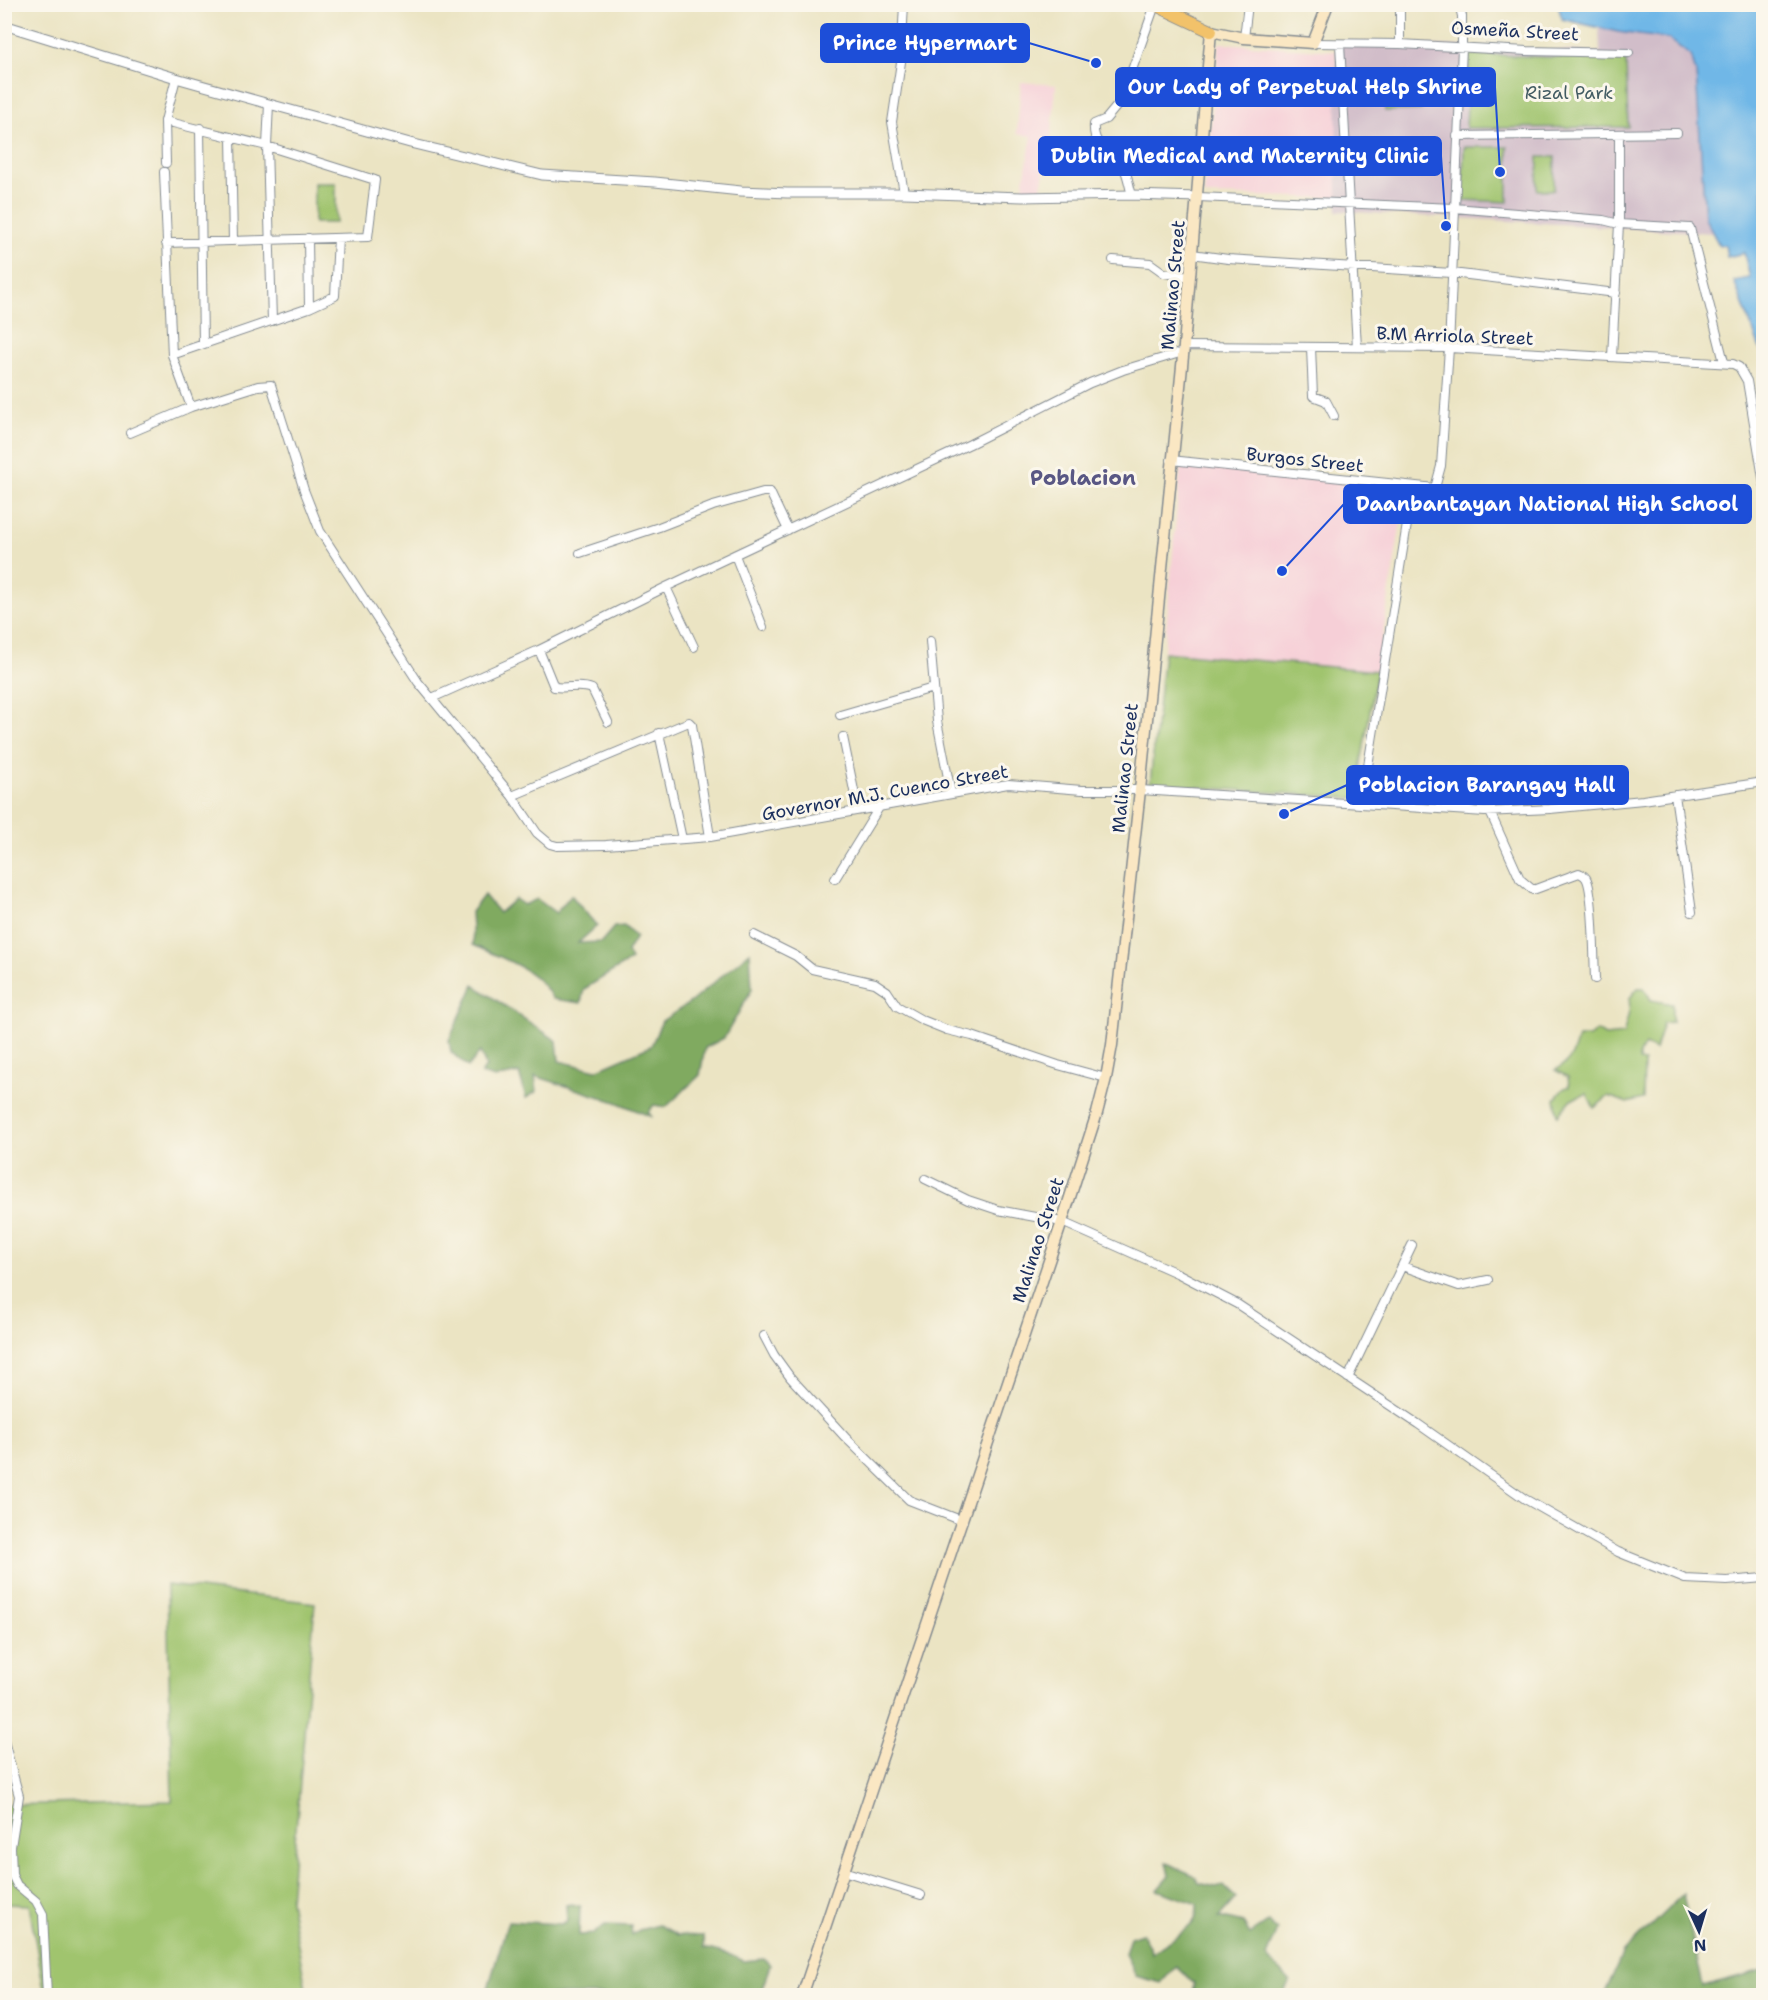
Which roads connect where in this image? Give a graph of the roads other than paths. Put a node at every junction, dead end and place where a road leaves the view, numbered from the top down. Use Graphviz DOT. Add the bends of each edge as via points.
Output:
graph roads {
  1 [pos="904,4"];
  2 [pos="1248,4"];
  3 [pos="1328,4"];
  4 [pos="1460,4"];
  5 [pos="1154,5"];
  6 [pos="1400,9"];
  7 [pos="4,25"];
  8 [pos="1211,31"];
  9 [pos="1244,38"];
  10 [pos="1313,44"];
  11 [pos="1340,44"];
  12 [pos="1400,44"];
  13 [pos="1462,47"];
  14 [pos="1629,53"];
  15 [pos="176,78"];
  16 [pos="269,104"];
  17 [pos="165,121"];
  18 [pos="200,128"];
  19 [pos="1677,133"];
  20 [pos="1619,135"];
  21 [pos="1457,136"];
  22 [pos="231,137"];
  23 [pos="267,146"];
  24 [pos="166,163"];
  25 [pos="164,172"];
  26 [pos="904,193"];
  27 [pos="1132,195"];
  28 [pos="1198,196"];
  29 [pos="1348,204"];
  30 [pos="1454,208"];
  31 [pos="1619,224"];
  32 [pos="308,238"];
  33 [pos="338,238"];
  34 [pos="270,239"];
  35 [pos="234,241"];
  36 [pos="166,243"];
  37 [pos="200,243"];
  38 [pos="1192,254"];
  39 [pos="1113,260"];
  40 [pos="1351,266"];
  41 [pos="1452,273"];
  42 [pos="1189,276"];
  43 [pos="1616,293"];
  44 [pos="309,308"];
  45 [pos="272,321"];
  46 [pos="203,344"];
  47 [pos="1311,347"];
  48 [pos="1357,347"];
  49 [pos="1449,348"];
  50 [pos="1184,349"];
  51 [pos="172,355"];
  52 [pos="1612,357"];
  53 [pos="1724,362"];
  54 [pos="191,407"];
  55 [pos="1334,416"];
  56 [pos="130,433"];
  57 [pos="1171,460"];
  58 [pos="1764,484"];
  59 [pos="1413,487"];
  60 [pos="788,530"];
  61 [pos="580,553"];
  62 [pos="735,555"];
  63 [pos="666,587"];
  64 [pos="763,627"];
  65 [pos="930,641"];
  66 [pos="694,647"];
  67 [pos="539,650"];
  68 [pos="933,688"];
  69 [pos="432,699"];
  70 [pos="840,715"];
  71 [pos="608,722"];
  72 [pos="659,733"];
  73 [pos="843,737"];
  74 [pos="1764,782"];
  75 [pos="1140,790"];
  76 [pos="951,794"];
  77 [pos="1675,795"];
  78 [pos="512,796"];
  79 [pos="1362,803"];
  80 [pos="880,806"];
  81 [pos="858,810"];
  82 [pos="1490,812"];
  83 [pos="710,837"];
  84 [pos="682,839"];
  85 [pos="836,879"];
  86 [pos="1692,912"];
  87 [pos="754,935"];
  88 [pos="1596,979"];
  89 [pos="1106,1078"];
  90 [pos="925,1179"];
  91 [pos="1062,1222"];
  92 [pos="1412,1245"];
  93 [pos="1402,1266"];
  94 [pos="1488,1280"];
  95 [pos="764,1336"];
  96 [pos="1348,1378"];
  97 [pos="963,1521"];
  98 [pos="1764,1578"];
  99 [pos="4,1740"];
  100 [pos="843,1870"];
  101 [pos="921,1895"];
  102 [pos="47,1995"];
  103 [pos="802,1995"];
  1 -- 26 [label="street" via="892,122"];
  2 -- 9 [label="street"];
  3 -- 10 [label="main road"];
  4 -- 13 [label="street"];
  5 -- 8 [label="main road, Osmeña Street"];
  5 -- 27 [label="street" via="1121,101 1106,119 1094,124 1093,132 1098,144 1122,163"];
  6 -- 12 [label="street"];
  7 -- 15 [label="street"];
  8 -- 9 [label="main road, Osmeña Street"];
  8 -- 28 [label="main road, Malinao Street"];
  9 -- 10 [label="main road, Osmeña Street"];
  10 -- 11 [label="street, Osmeña Street"];
  11 -- 12 [label="street, Osmeña Street"];
  11 -- 29 [label="street"];
  12 -- 13 [label="street, Osmeña Street"];
  13 -- 14 [label="street, Osmeña Street"];
  13 -- 21 [label="street"];
  15 -- 16 [label="street"];
  15 -- 17 [label="street"];
  16 -- 23 [label="street"];
  16 -- 26 [label="street" via="548,176 741,191"];
  17 -- 18 [label="street"];
  17 -- 24 [label="street"];
  18 -- 22 [label="street"];
  18 -- 37 [label="street"];
  19 -- 20 [label="street"];
  20 -- 21 [label="street"];
  20 -- 31 [label="street"];
  21 -- 30 [label="street"];
  22 -- 23 [label="street"];
  22 -- 35 [label="street"];
  23 -- 33 [label="street" via="375,180 368,237"];
  23 -- 34 [label="street"];
  25 -- 36 [label="street"];
  26 -- 27 [label="street"];
  27 -- 28 [label="street"];
  28 -- 29 [label="street"];
  28 -- 38 [label="main road, Malinao Street"];
  29 -- 30 [label="street"];
  29 -- 40 [label="street"];
  30 -- 31 [label="street"];
  30 -- 41 [label="street"];
  31 -- 43 [label="street"];
  31 -- 53 [label="street" via="1690,228"];
  32 -- 33 [label="street"];
  32 -- 34 [label="street"];
  32 -- 44 [label="street"];
  33 -- 44 [label="street" via="335,296"];
  34 -- 35 [label="street"];
  34 -- 45 [label="street"];
  35 -- 37 [label="street"];
  36 -- 37 [label="street"];
  36 -- 51 [label="street"];
  37 -- 46 [label="street"];
  38 -- 40 [label="street"];
  38 -- 42 [label="main road, Malinao Street"];
  39 -- 42 [label="street" via="1150,263 1164,273"];
  40 -- 41 [label="street"];
  40 -- 48 [label="street"];
  41 -- 43 [label="street"];
  41 -- 49 [label="street"];
  42 -- 50 [label="main road, Malinao Street"];
  43 -- 52 [label="street"];
  44 -- 45 [label="street"];
  45 -- 46 [label="street"];
  46 -- 51 [label="street"];
  47 -- 48 [label="street, B.M Arriola Street"];
  47 -- 50 [label="street, B.M Arriola Street"];
  47 -- 55 [label="street" via="1313,396 1326,401"];
  48 -- 49 [label="street, B.M Arriola Street"];
  49 -- 52 [label="street, B.M Arriola Street"];
  49 -- 59 [label="street, Burgos Street" via="1441,466 1435,488"];
  50 -- 57 [label="main road, Malinao Street"];
  50 -- 60 [label="street, B.M Arriola Street" via="1090,383"];
  51 -- 54 [label="street"];
  52 -- 53 [label="street, B.M Arriola Street"];
  53 -- 58 [label="street" via="1739,367 1747,381"];
  54 -- 56 [label="street"];
  54 -- 69 [label="street" via="271,385 320,531"];
  57 -- 59 [label="street, Burgos Street"];
  57 -- 75 [label="main road, Malinao Street"];
  59 -- 79 [label="street"];
  60 -- 61 [label="street" via="770,492 763,492"];
  60 -- 62 [label="street, B.M Arriola Street"];
  62 -- 63 [label="street, B.M Arriola Street"];
  62 -- 64 [label="street"];
  63 -- 66 [label="street"];
  63 -- 67 [label="street, B.M Arriola Street"];
  65 -- 68 [label="street"];
  67 -- 69 [label="street, B.M Arriola Street"];
  67 -- 71 [label="street" via="554,687 583,685 592,689"];
  68 -- 70 [label="street"];
  68 -- 76 [label="street"];
  69 -- 78 [label="street"];
  72 -- 78 [label="street"];
  72 -- 83 [label="street" via="689,722 692,725"];
  72 -- 84 [label="street"];
  73 -- 81 [label="street"];
  74 -- 77 [label="street, Governor M.J. Cuenco Street"];
  75 -- 76 [label="street, Governor M.J. Cuenco Street" via="1008,784"];
  75 -- 79 [label="street, Governor M.J. Cuenco Street"];
  75 -- 89 [label="main road, Malinao Street"];
  76 -- 80 [label="street, Governor M.J. Cuenco Street"];
  77 -- 82 [label="street, Governor M.J. Cuenco Street"];
  77 -- 86 [label="street"];
  78 -- 84 [label="street, Governor M.J. Cuenco Street" via="537,833 550,844 567,847"];
  79 -- 82 [label="street, Governor M.J. Cuenco Street"];
  80 -- 81 [label="street, Governor M.J. Cuenco Street"];
  80 -- 85 [label="street"];
  81 -- 83 [label="street, Governor M.J. Cuenco Street"];
  82 -- 88 [label="street" via="1520,879 1527,886 1533,890 1579,873 1585,876"];
  83 -- 84 [label="street, Governor M.J. Cuenco Street"];
  87 -- 89 [label="street" via="796,956 812,969 875,983 887,991 897,1006 922,1020"];
  89 -- 91 [label="main road, Malinao Street"];
  90 -- 91 [label="street" via="998,1210"];
  91 -- 96 [label="street" via="1237,1304"];
  91 -- 97 [label="main road, Malinao Street"];
  92 -- 93 [label="street"];
  93 -- 94 [label="street" via="1459,1286"];
  93 -- 96 [label="street"];
  95 -- 97 [label="street" via="790,1377 909,1500"];
  96 -- 98 [label="street" via="1525,1499 1618,1552 1685,1579"];
  97 -- 100 [label="main road, Malinao Street"];
  99 -- 102 [label="street" via="20,1796 11,1847 12,1875 16,1886 36,1900 44,1914"];
  100 -- 101 [label="street"];
  100 -- 103 [label="main road, Malinao Street"];
}
